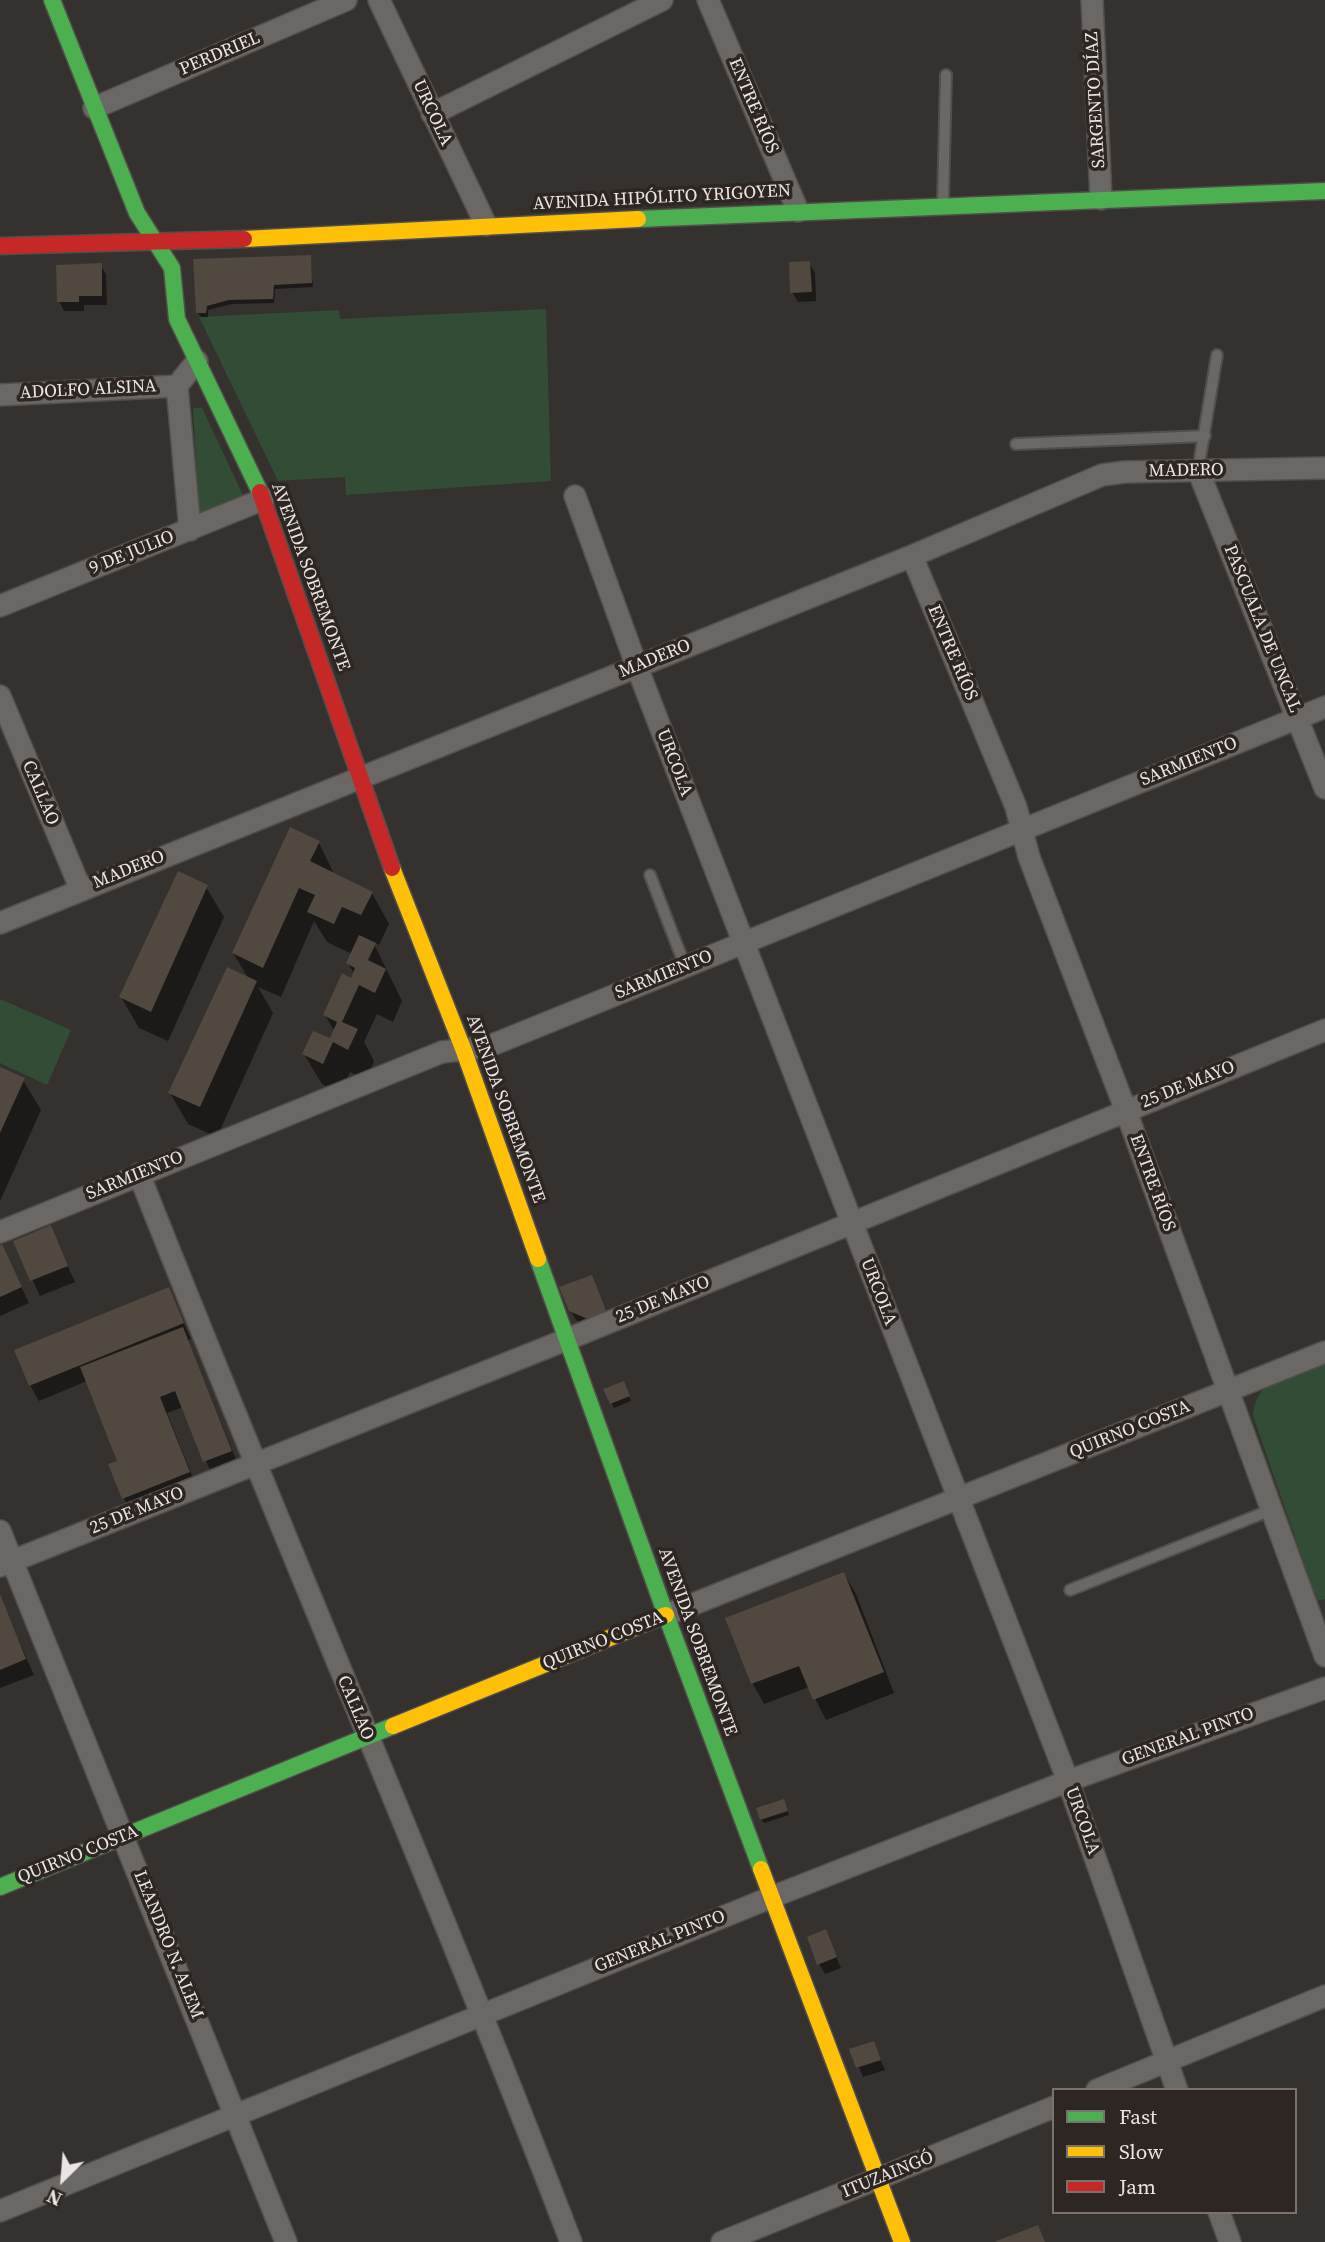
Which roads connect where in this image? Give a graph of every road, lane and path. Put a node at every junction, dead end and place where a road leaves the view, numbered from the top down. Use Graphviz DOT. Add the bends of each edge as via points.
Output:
graph roads {
  1 [pos="51,0"];
  2 [pos="346,0"];
  3 [pos="379,0"];
  4 [pos="662,0"];
  5 [pos="708,0"];
  6 [pos="1091,0"];
  7 [pos="946,75"];
  8 [pos="94,108"];
  9 [pos="432,114"];
  10 [pos="1325,191"];
  11 [pos="1101,199"];
  12 [pos="943,205"];
  13 [pos="798,211"];
  14 [pos="486,225"];
  15 [pos="152,240"];
  16 [pos="0,246"];
  17 [pos="1217,355"];
  18 [pos="197,361"];
  19 [pos="177,386"];
  20 [pos="0,395"];
  21 [pos="1205,436"];
  22 [pos="1016,444"];
  23 [pos="1325,468"];
  24 [pos="1198,470"];
  25 [pos="575,496"];
  26 [pos="264,499"];
  27 [pos="190,530"];
  28 [pos="912,556"];
  29 [pos="0,606"];
  30 [pos="637,667"];
  31 [pos="0,696"];
  32 [pos="1325,707"];
  33 [pos="1297,718"];
  34 [pos="360,777"];
  35 [pos="1325,788"];
  36 [pos="1022,829"];
  37 [pos="650,875"];
  38 [pos="81,890"];
  39 [pos="0,923"];
  40 [pos="743,943"];
  41 [pos="685,966"];
  42 [pos="1325,1030"];
  43 [pos="464,1051"];
  44 [pos="1126,1111"];
  45 [pos="139,1174"];
  46 [pos="851,1223"];
  47 [pos="0,1232"];
  48 [pos="568,1339"];
  49 [pos="1325,1352"];
  50 [pos="1227,1392"];
  51 [pos="253,1465"];
  52 [pos="958,1499"];
  53 [pos="1270,1510"];
  54 [pos="0,1531"];
  55 [pos="6,1563"];
  56 [pos="1070,1590"];
  57 [pos="666,1615"];
  58 [pos="1325,1656"];
  59 [pos="1325,1688"];
  60 [pos="367,1737"];
  61 [pos="1068,1781"];
  62 [pos="124,1836"];
  63 [pos="0,1887"];
  64 [pos="772,1897"];
  65 [pos="1325,1996"];
  66 [pos="484,2014"];
  67 [pos="1167,2062"];
  68 [pos="1102,2088"];
  69 [pos="1176,2088"];
  70 [pos="1052,2108"];
  71 [pos="237,2115"];
  72 [pos="878,2179"];
  73 [pos="0,2211"];
  74 [pos="1220,2214"];
  75 [pos="286,2242"];
  76 [pos="571,2242"];
  77 [pos="722,2242"];
  78 [pos="902,2242"];
  79 [pos="1230,2242"];
  1 -- 8 [label="main road, AVENIDA SOBREMONTE"];
  2 -- 8 [label="street, PERDRIEL"];
  3 -- 9 [label="street, URCOLA"];
  4 -- 9 [label="street"];
  5 -- 13 [label="street, ENTRE RÍOS"];
  6 -- 11 [label="street, SARGENTO DÍAZ"];
  7 -- 12 [label="lane"];
  8 -- 15 [label="main road, AVENIDA SOBREMONTE"];
  9 -- 14 [label="street, URCOLA"];
  10 -- 11 [label="main road, AVENIDA HIPÓLITO YRIGOYEN"];
  11 -- 12 [label="main road, AVENIDA HIPÓLITO YRIGOYEN"];
  12 -- 13 [label="main road, AVENIDA HIPÓLITO YRIGOYEN"];
  13 -- 14 [label="main road, AVENIDA HIPÓLITO YRIGOYEN"];
  14 -- 15 [label="main road, AVENIDA HIPÓLITO YRIGOYEN"];
  15 -- 16 [label="main road, AVENIDA HIPÓLITO YRIGOYEN"];
  15 -- 18 [label="main road, AVENIDA SOBREMONTE" via="172,268 177,319"];
  17 -- 21 [label="lane"];
  18 -- 19 [label="street"];
  18 -- 26 [label="main road, AVENIDA SOBREMONTE"];
  19 -- 20 [label="street, ADOLFO ALSINA"];
  19 -- 27 [label="street"];
  21 -- 22 [label="lane"];
  21 -- 24 [label="lane"];
  23 -- 24 [label="street, MADERO"];
  24 -- 28 [label="street, MADERO" via="1102,475"];
  24 -- 33 [label="street, PASCUALA DE UNCAL"];
  25 -- 30 [label="street, URCOLA"];
  26 -- 27 [label="street, 9 DE JULIO"];
  26 -- 34 [label="main road, AVENIDA SOBREMONTE"];
  27 -- 29 [label="street, 9 DE JULIO"];
  28 -- 30 [label="street, MADERO"];
  28 -- 36 [label="street, ENTRE RÍOS"];
  30 -- 34 [label="street, MADERO"];
  30 -- 40 [label="street, URCOLA"];
  31 -- 38 [label="street, CALLAO"];
  32 -- 33 [label="street, SARMIENTO"];
  33 -- 35 [label="street, PASCUALA DE UNCAL"];
  33 -- 36 [label="street, SARMIENTO"];
  34 -- 38 [label="street, MADERO"];
  34 -- 43 [label="main road, AVENIDA SOBREMONTE"];
  36 -- 40 [label="street, SARMIENTO"];
  36 -- 44 [label="street, ENTRE RÍOS"];
  37 -- 41 [label="lane"];
  38 -- 39 [label="street, MADERO"];
  40 -- 41 [label="street, SARMIENTO"];
  40 -- 46 [label="street, URCOLA"];
  41 -- 43 [label="street, SARMIENTO" via="487,1047"];
  42 -- 44 [label="street, 25 DE MAYO"];
  43 -- 45 [label="street, SARMIENTO" via="442,1052"];
  43 -- 48 [label="main road, AVENIDA SOBREMONTE"];
  44 -- 46 [label="street, 25 DE MAYO"];
  44 -- 50 [label="street, ENTRE RÍOS"];
  45 -- 47 [label="street, SARMIENTO"];
  45 -- 51 [label="street, CALLAO"];
  46 -- 48 [label="street, 25 DE MAYO"];
  46 -- 52 [label="street, URCOLA"];
  48 -- 51 [label="street, 25 DE MAYO"];
  48 -- 57 [label="main road, AVENIDA SOBREMONTE"];
  49 -- 50 [label="street, QUIRNO COSTA"];
  50 -- 52 [label="street, QUIRNO COSTA"];
  50 -- 53 [label="street, ENTRE RÍOS"];
  51 -- 55 [label="street, 25 DE MAYO"];
  51 -- 60 [label="street, CALLAO"];
  52 -- 57 [label="street, QUIRNO COSTA"];
  52 -- 61 [label="street, URCOLA"];
  53 -- 56 [label="lane"];
  53 -- 58 [label="street, ENTRE RÍOS"];
  54 -- 55 [label="street, LEANDRO N. ALEM"];
  55 -- 62 [label="street, LEANDRO N. ALEM"];
  57 -- 60 [label="main road, QUIRNO COSTA"];
  57 -- 64 [label="main road, AVENIDA SOBREMONTE"];
  59 -- 61 [label="street, GENERAL PINTO"];
  60 -- 62 [label="main road, QUIRNO COSTA"];
  60 -- 66 [label="street, CALLAO"];
  61 -- 64 [label="street, GENERAL PINTO"];
  61 -- 67 [label="street, URCOLA"];
  62 -- 63 [label="main road, QUIRNO COSTA"];
  62 -- 71 [label="street, LEANDRO N. ALEM"];
  64 -- 66 [label="street, GENERAL PINTO"];
  64 -- 72 [label="main road, AVENIDA SOBREMONTE"];
  65 -- 67 [label="street"];
  66 -- 71 [label="street, GENERAL PINTO"];
  66 -- 76 [label="street, CALLAO"];
  67 -- 68 [label="street"];
  67 -- 69 [label="street, URCOLA"];
  70 -- 72 [label="street, ITUZAINGÓ"];
  71 -- 73 [label="street, GENERAL PINTO"];
  71 -- 75 [label="street, LEANDRO N. ALEM"];
  72 -- 77 [label="street, ITUZAINGÓ"];
  72 -- 78 [label="main road, AVENIDA SOBREMONTE"];
  74 -- 79 [label="street"];
}
